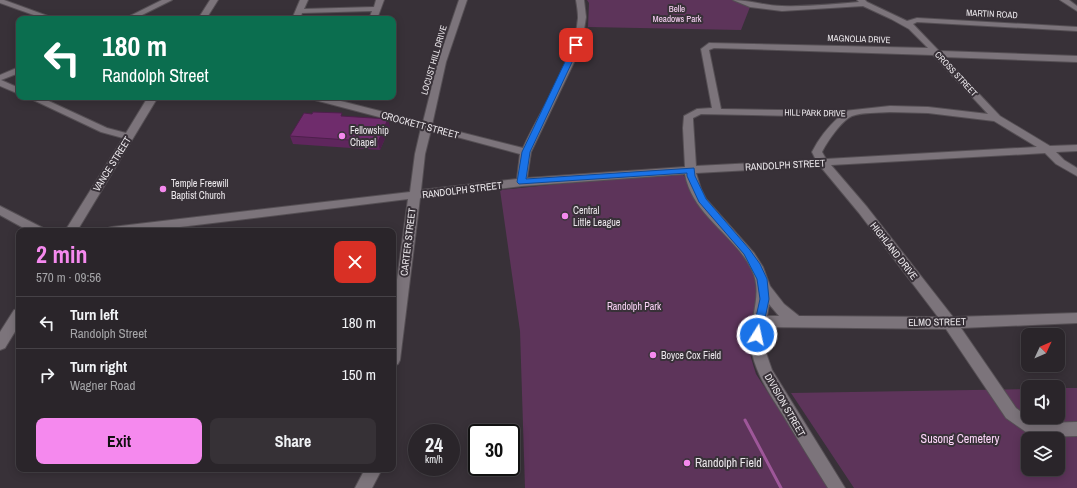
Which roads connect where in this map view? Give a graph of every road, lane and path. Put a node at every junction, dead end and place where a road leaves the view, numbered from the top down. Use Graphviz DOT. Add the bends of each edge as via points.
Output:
graph roads {
  1 [pos="168,0"];
  2 [pos="214,0"];
  3 [pos="304,0"];
  4 [pos="380,0"];
  5 [pos="463,0"];
  6 [pos="580,0"];
  7 [pos="737,0"];
  8 [pos="1064,0"];
  9 [pos="0,1"];
  10 [pos="862,2"];
  11 [pos="377,9"];
  12 [pos="1077,10"];
  13 [pos="300,11"];
  14 [pos="43,16"];
  15 [pos="134,16"];
  16 [pos="204,16"];
  17 [pos="298,16"];
  18 [pos="374,16"];
  19 [pos="908,25"];
  20 [pos="1077,29"];
  21 [pos="936,53"];
  22 [pos="1077,60"];
  23 [pos="16,71"];
  24 [pos="0,78"];
  25 [pos="0,83"];
  26 [pos="16,90"];
  27 [pos="39,100"];
  28 [pos="151,100"];
  29 [pos="344,101"];
  30 [pos="717,111"];
  31 [pos="849,114"];
  32 [pos="997,118"];
  33 [pos="426,127"];
  34 [pos="129,137"];
  35 [pos="1077,148"];
  36 [pos="1047,149"];
  37 [pos="526,152"];
  38 [pos="823,163"];
  39 [pos="691,170"];
  40 [pos="1077,173"];
  41 [pos="522,182"];
  42 [pos="414,196"];
  43 [pos="0,210"];
  44 [pos="33,228"];
  45 [pos="73,228"];
  46 [pos="136,228"];
  47 [pos="764,289"];
  48 [pos="1077,318"];
  49 [pos="16,319"];
  50 [pos="759,321"];
  51 [pos="797,322"];
  52 [pos="950,323"];
  53 [pos="396,337"];
  54 [pos="0,344"];
  55 [pos="1077,429"];
  56 [pos="372,472"];
  57 [pos="363,488"];
  58 [pos="837,488"];
  1 -- 15 [label="street"];
  2 -- 16 [label="street"];
  3 -- 13 [label="street"];
  4 -- 11 [label="street"];
  5 -- 33 [label="street, LOCUST HILL DRIVE" via="442,62"];
  6 -- 37 [label="street" via="582,24 576,45"];
  7 -- 10 [label="street" via="773,8"];
  8 -- 12 [label="street"];
  9 -- 14 [label="street"];
  10 -- 19 [label="street, CROSS STREET"];
  11 -- 13 [label="street"];
  11 -- 18 [label="street"];
  13 -- 17 [label="street"];
  19 -- 20 [label="street, MARTIN ROAD" via="913,21 923,20"];
  19 -- 21 [label="street, CROSS STREET"];
  21 -- 22 [label="street, MAGNOLIA DRIVE"];
  21 -- 30 [label="street, MAGNOLIA DRIVE" via="712,45 705,49"];
  21 -- 32 [label="street, CROSS STREET"];
  23 -- 24 [label="street"];
  25 -- 26 [label="street"];
  27 -- 34 [label="street" via="104,130"];
  28 -- 34 [label="street, VANCE STREET"];
  29 -- 33 [label="street, CROCKETT STREET"];
  30 -- 31 [label="street, HILL PARK DRIVE"];
  30 -- 39 [label="street, HILL PARK DRIVE" via="695,112 689,116"];
  31 -- 32 [label="street, HILL PARK DRIVE" via="890,109 928,110"];
  31 -- 38 [label="street" via="822,142 817,152"];
  32 -- 36 [label="street, CROSS STREET"];
  33 -- 37 [label="street, CROCKETT STREET"];
  33 -- 42 [label="street, LOCUST HILL DRIVE"];
  34 -- 45 [label="street, VANCE STREET"];
  35 -- 36 [label="street, RANDOLPH STREET"];
  36 -- 38 [label="street, RANDOLPH STREET"];
  36 -- 40 [label="street, CROSS STREET" via="1060,162"];
  37 -- 41 [label="street"];
  38 -- 39 [label="street, RANDOLPH STREET"];
  38 -- 52 [label="street, HIGHLAND DRIVE" via="863,210"];
  39 -- 41 [label="street, RANDOLPH STREET"];
  39 -- 47 [label="street, DIVISION STREET" via="702,200 747,252 757,267"];
  41 -- 42 [label="street, RANDOLPH STREET"];
  42 -- 46 [label="street, RANDOLPH STREET"];
  42 -- 53 [label="street, CARTER STREET"];
  43 -- 44 [label="street"];
  47 -- 50 [label="street, DIVISION STREET"];
  47 -- 51 [label="street" via="779,308"];
  48 -- 52 [label="street, ELMO STREET"];
  49 -- 54 [label="street"];
  50 -- 51 [label="street, ELMO STREET"];
  50 -- 58 [label="street, DIVISION STREET" via="758,348 768,379"];
  51 -- 52 [label="street, ELMO STREET"];
  52 -- 55 [label="street, HIGHLAND DRIVE" via="1011,413 1031,427 1046,430"];
  56 -- 57 [label="street"];
}
